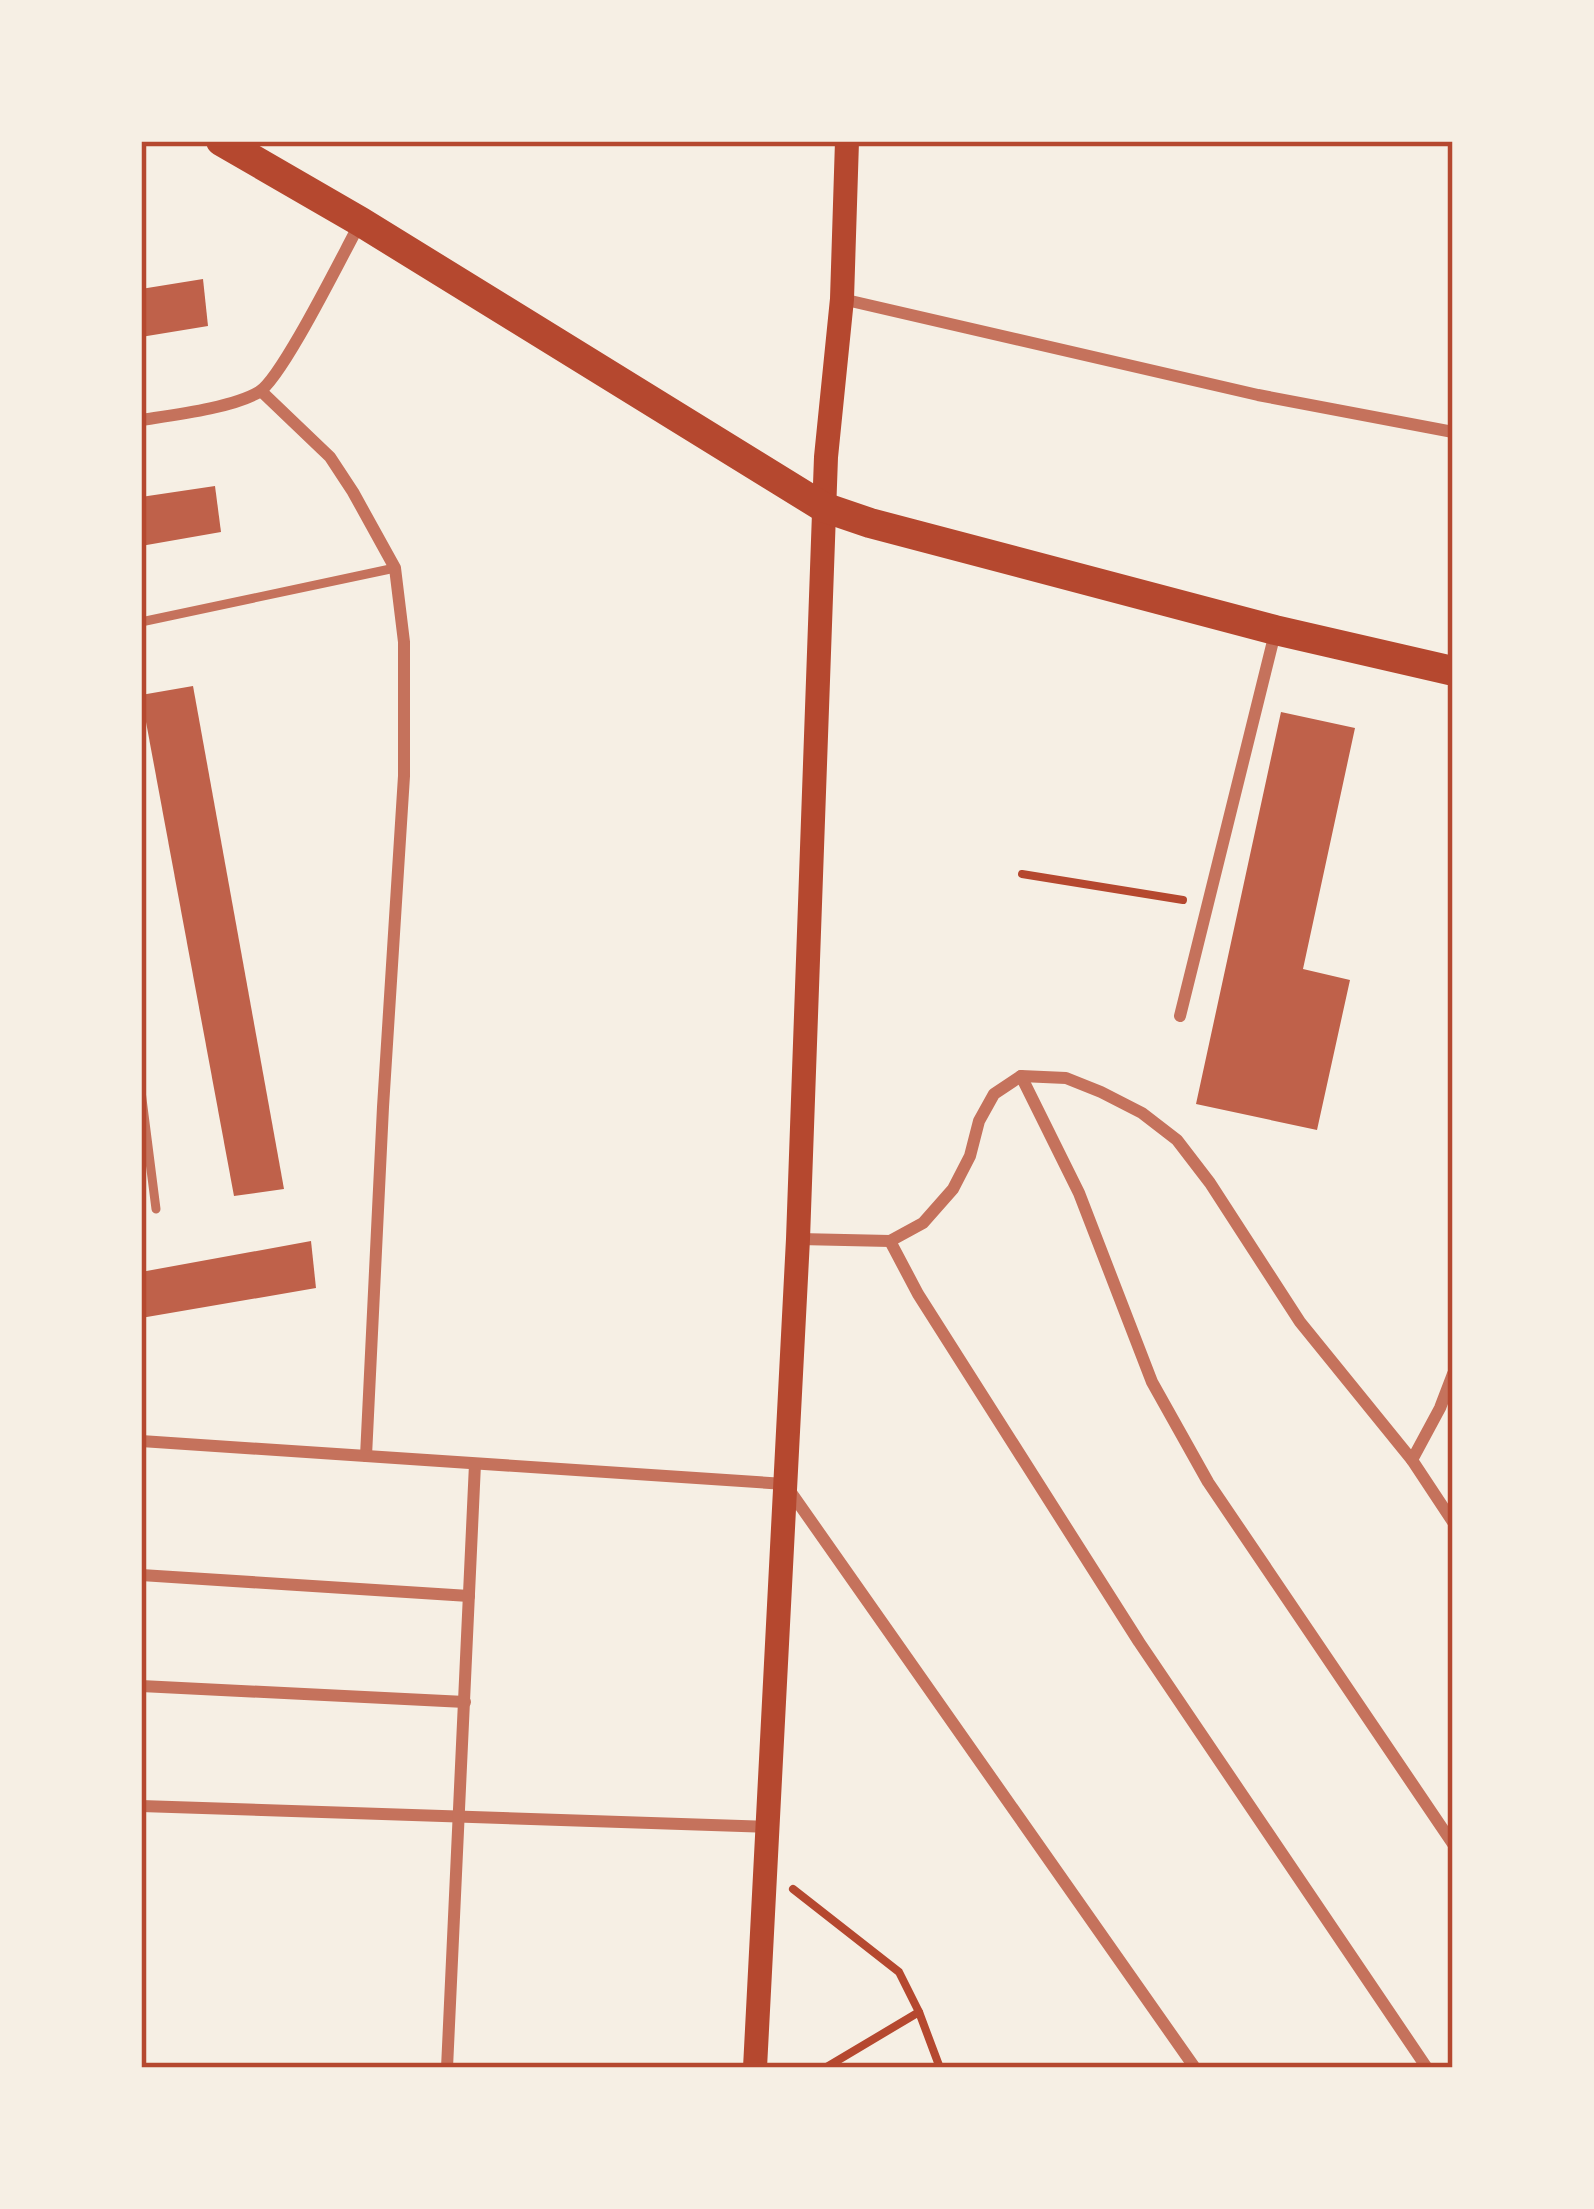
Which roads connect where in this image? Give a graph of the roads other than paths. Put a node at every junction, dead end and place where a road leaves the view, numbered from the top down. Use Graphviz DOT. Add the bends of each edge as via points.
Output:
graph roads {
  1 [pos="220,141"];
  2 [pos="847,141"];
  3 [pos="361,222"];
  4 [pos="842,299"];
  5 [pos="261,391"];
  6 [pos="141,420"];
  7 [pos="1453,432"];
  8 [pos="824,507"];
  9 [pos="395,568"];
  10 [pos="141,622"];
  11 [pos="1276,630"];
  12 [pos="1453,671"];
  13 [pos="1180,1016"];
  14 [pos="1021,1076"];
  15 [pos="141,1091"];
  16 [pos="156,1209"];
  17 [pos="798,1238"];
  18 [pos="890,1241"];
  19 [pos="1453,1373"];
  20 [pos="141,1441"];
  21 [pos="366,1456"];
  22 [pos="1412,1460"];
  23 [pos="475,1464"];
  24 [pos="785,1484"];
  25 [pos="1453,1522"];
  26 [pos="141,1576"];
  27 [pos="469,1596"];
  28 [pos="141,1686"];
  29 [pos="464,1702"];
  30 [pos="141,1806"];
  31 [pos="461,1816"];
  32 [pos="768,1827"];
  33 [pos="1453,1844"];
  34 [pos="447,2068"];
  35 [pos="755,2068"];
  36 [pos="1195,2068"];
  37 [pos="1426,2068"];
  1 -- 3 [label="main road"];
  2 -- 4 [label="main road"];
  3 -- 5 [label="street"];
  3 -- 8 [label="main road"];
  4 -- 7 [label="street"];
  4 -- 8 [label="main road"];
  5 -- 6 [label="street"];
  5 -- 9 [label="street" via="330,457"];
  8 -- 11 [label="main road"];
  8 -- 17 [label="main road"];
  9 -- 10 [label="lane"];
  9 -- 21 [label="street" via="404,776"];
  11 -- 12 [label="main road"];
  11 -- 13 [label="street"];
  14 -- 18 [label="street" via="994,1094 953,1189 923,1223"];
  14 -- 22 [label="street" via="1066,1078 1101,1092 1178,1140 1300,1322"];
  14 -- 33 [label="street" via="1079,1193 1152,1382 1208,1482"];
  15 -- 16 [label="lane"];
  17 -- 18 [label="street"];
  17 -- 24 [label="main road"];
  18 -- 37 [label="street" via="1139,1642"];
  19 -- 22 [label="street"];
  20 -- 21 [label="street"];
  21 -- 23 [label="street"];
  22 -- 25 [label="street"];
  23 -- 24 [label="street"];
  23 -- 27 [label="street"];
  24 -- 32 [label="main road"];
  24 -- 36 [label="street"];
  26 -- 27 [label="street"];
  27 -- 29 [label="street"];
  28 -- 29 [label="street"];
  29 -- 31 [label="street"];
  30 -- 31 [label="street"];
  31 -- 32 [label="street"];
  31 -- 34 [label="street"];
  32 -- 35 [label="main road"];
}
